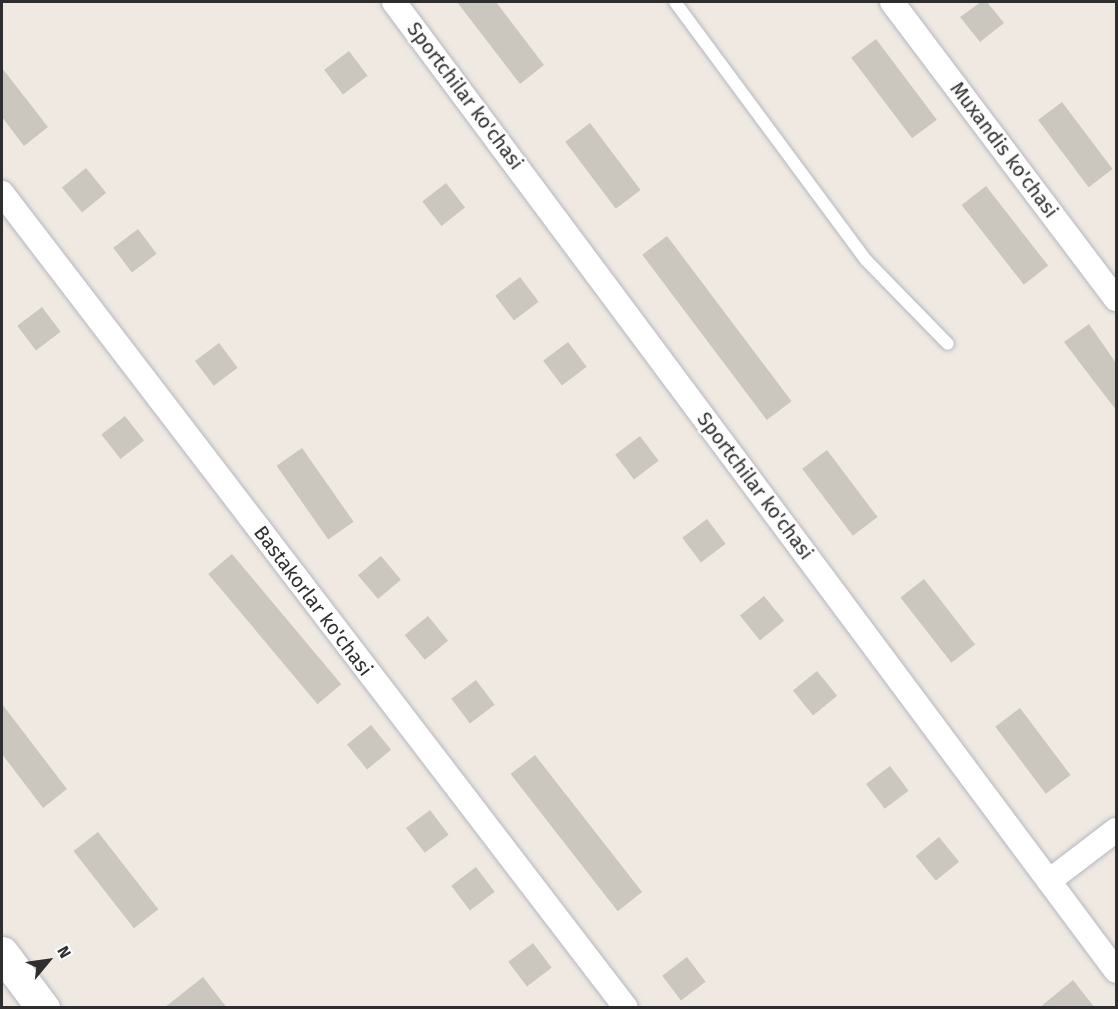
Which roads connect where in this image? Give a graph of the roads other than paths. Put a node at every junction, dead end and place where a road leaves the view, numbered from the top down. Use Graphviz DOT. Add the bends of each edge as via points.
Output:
graph roads {
  1 [pos="394,2"];
  2 [pos="675,2"];
  3 [pos="892,2"];
  4 [pos="2,193"];
  5 [pos="1116,299"];
  6 [pos="948,344"];
  7 [pos="1116,830"];
  8 [pos="1049,881"];
  9 [pos="2,953"];
  10 [pos="1116,971"];
  11 [pos="43,1008"];
  12 [pos="626,1008"];
  1 -- 8 [label="street, Sportchilar ko'chasi"];
  2 -- 6 [label="lane" via="866,260"];
  3 -- 5 [label="street, Muxandis ko'chasi"];
  4 -- 12 [label="street, Bastakorlar ko'chasi"];
  7 -- 8 [label="street"];
  8 -- 10 [label="street, Sportchilar ko'chasi"];
  9 -- 11 [label="street"];
}
